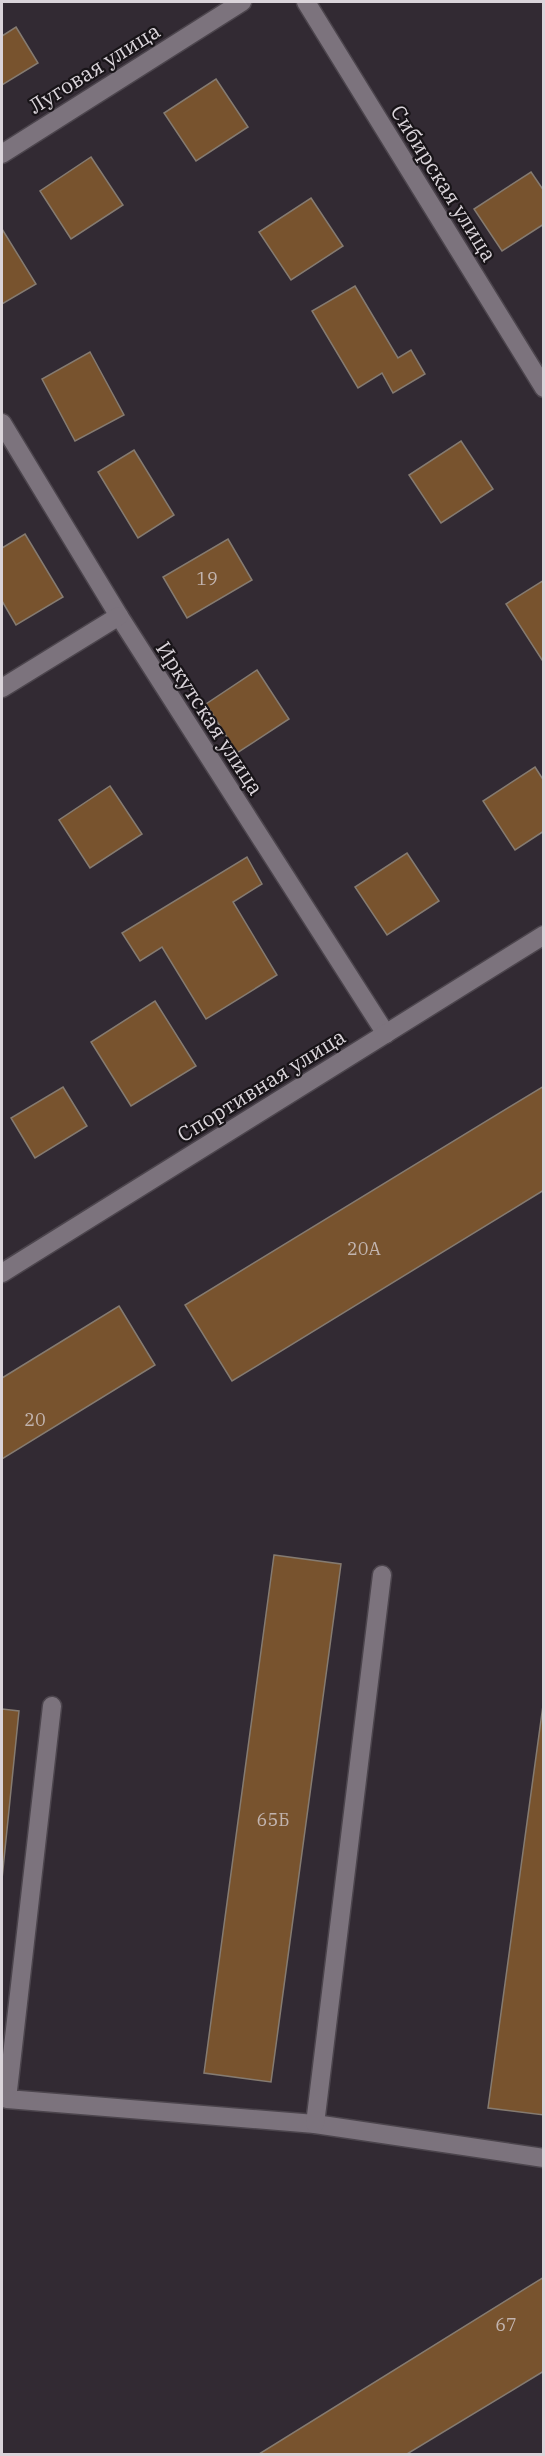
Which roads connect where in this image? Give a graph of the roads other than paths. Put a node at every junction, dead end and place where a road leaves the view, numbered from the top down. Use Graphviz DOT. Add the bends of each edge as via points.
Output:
graph roads {
  1 [pos="242,2"];
  2 [pos="306,2"];
  3 [pos="2,154"];
  4 [pos="543,388"];
  5 [pos="2,423"];
  6 [pos="119,616"];
  7 [pos="2,688"];
  8 [pos="543,935"];
  9 [pos="386,1034"];
  10 [pos="2,1274"];
  11 [pos="382,1575"];
  12 [pos="52,1706"];
  13 [pos="315,2124"];
  14 [pos="543,2158"];
  1 -- 3 [label="street, Луговая улица"];
  2 -- 4 [label="street, Сибирская улица"];
  5 -- 6 [label="street, Иркутская улица"];
  6 -- 7 [label="street"];
  6 -- 9 [label="street, Иркутская улица"];
  8 -- 9 [label="street, Спортивная улица"];
  9 -- 10 [label="street, Спортивная улица"];
  11 -- 13 [label="street"];
  12 -- 13 [label="street" via="7,2099"];
  13 -- 14 [label="street"];
}
